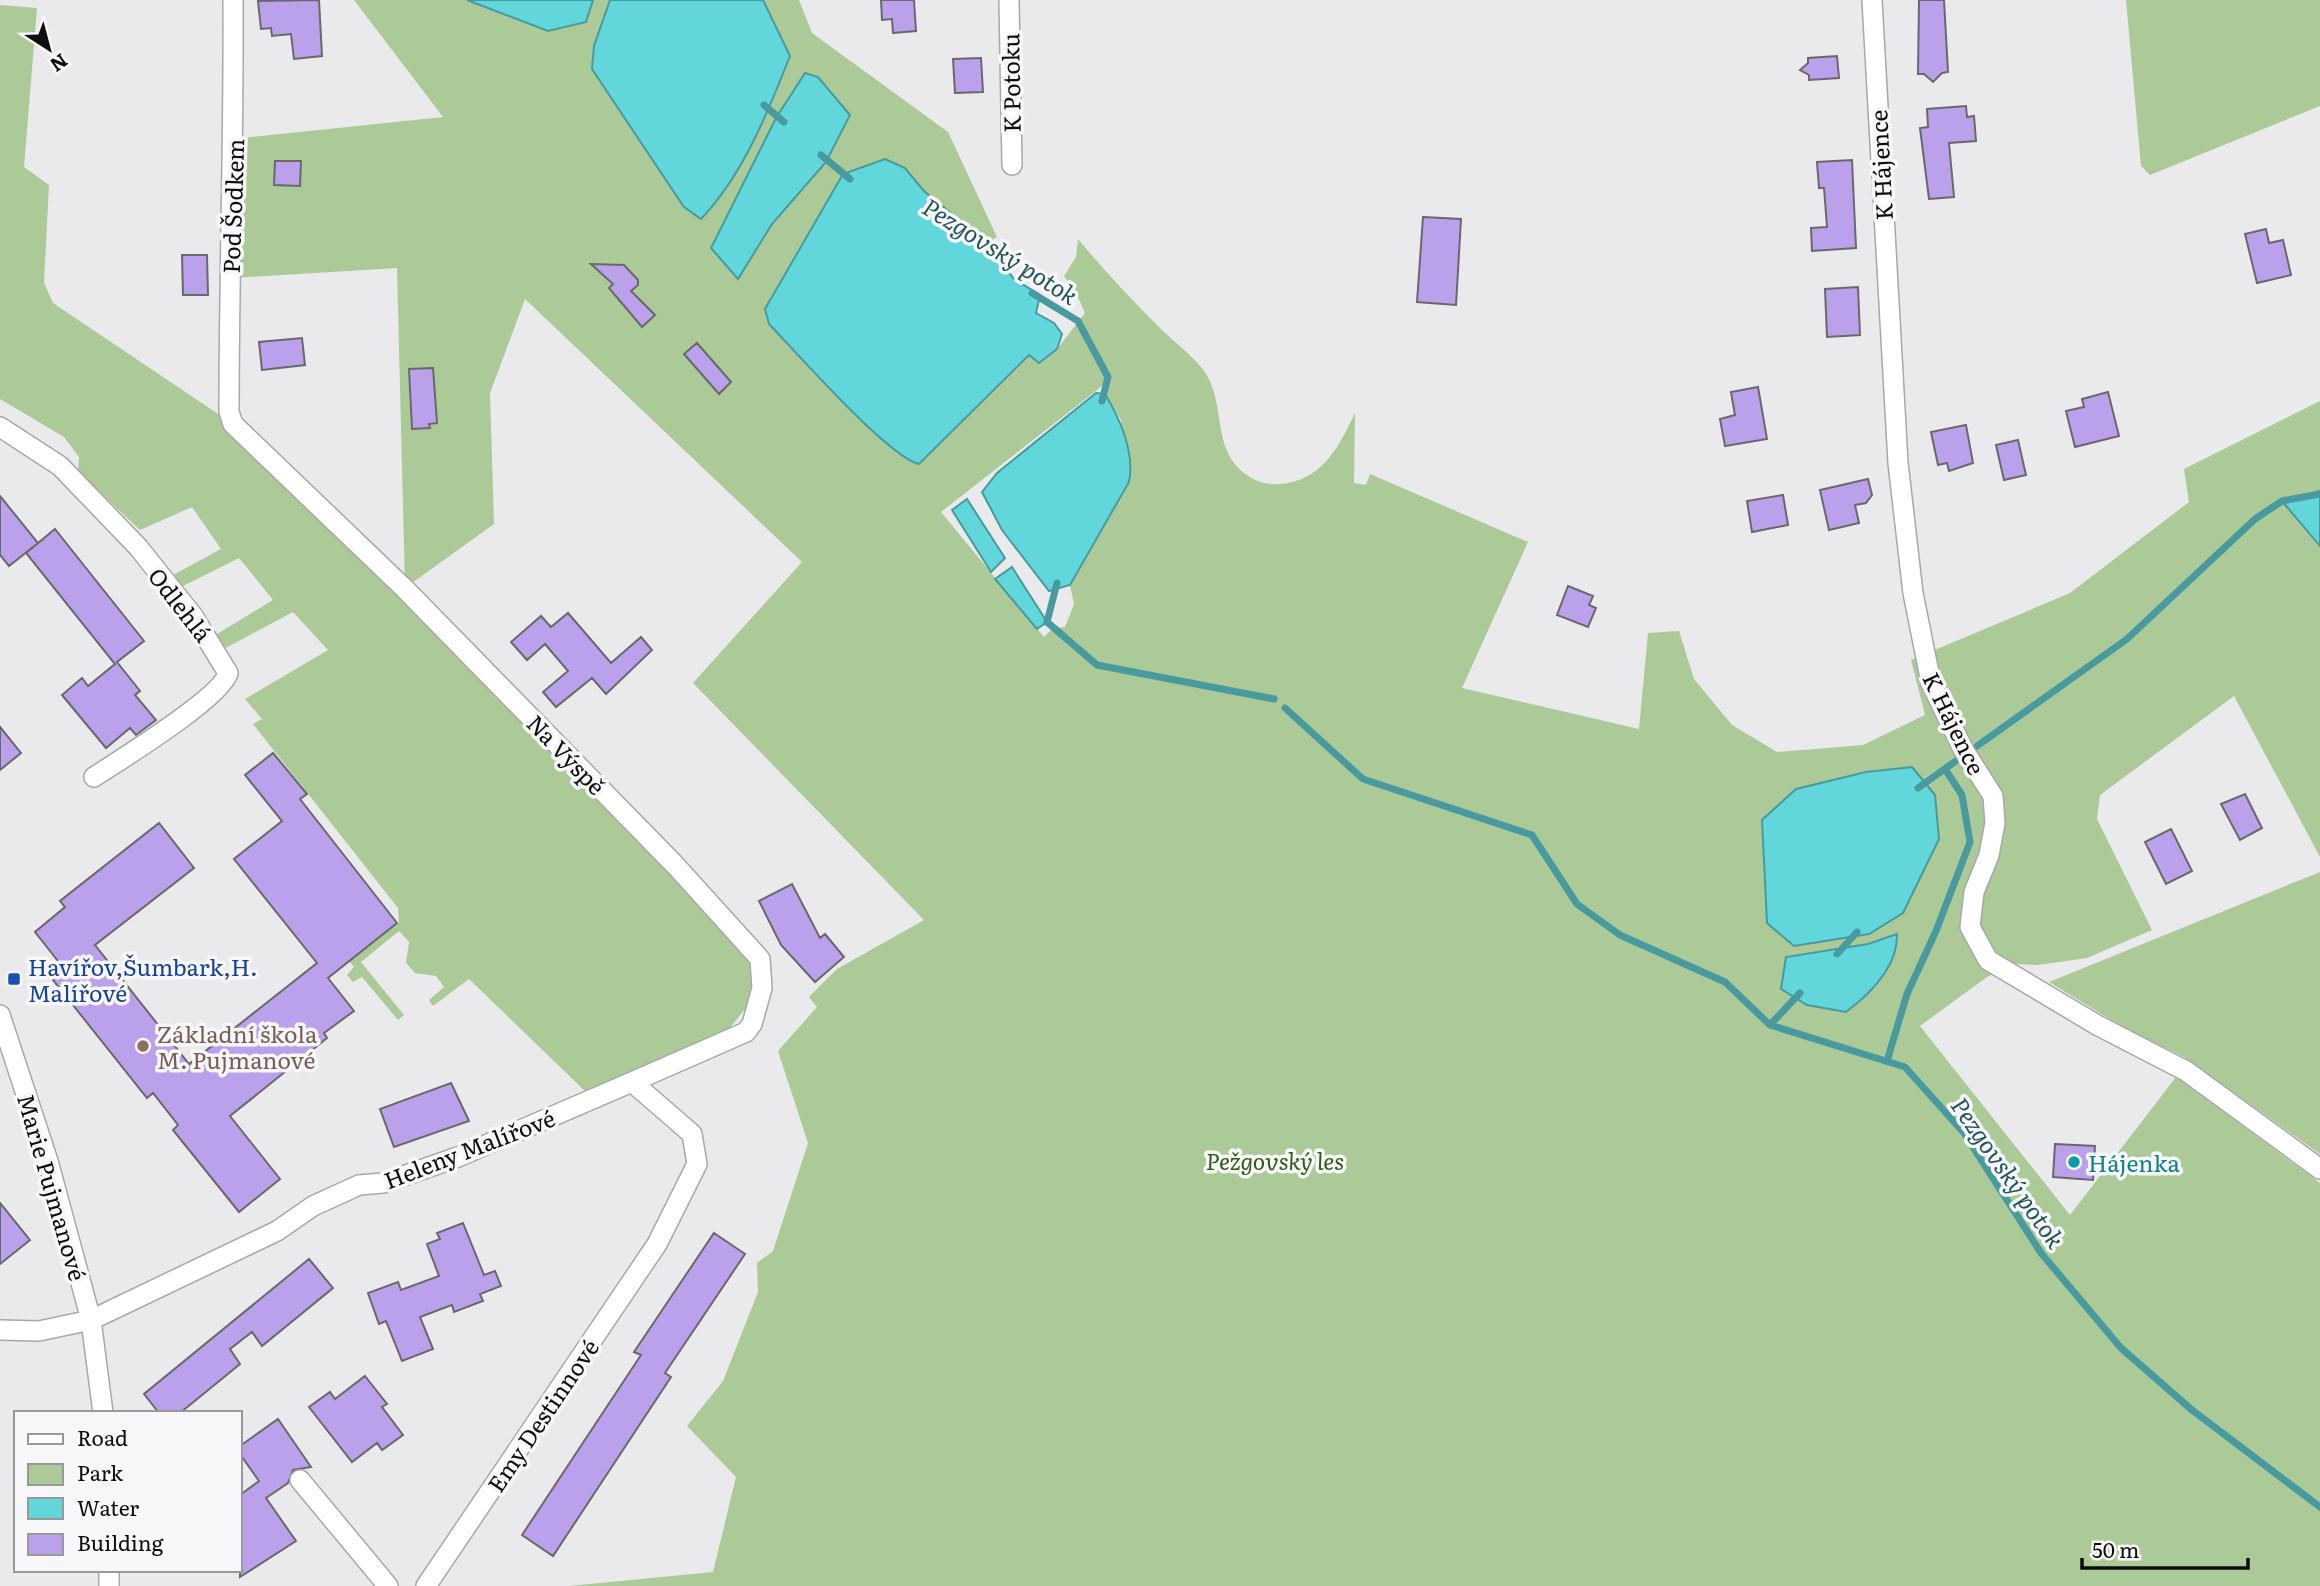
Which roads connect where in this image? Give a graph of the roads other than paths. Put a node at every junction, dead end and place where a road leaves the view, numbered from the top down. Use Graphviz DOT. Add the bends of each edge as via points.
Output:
graph roads {
  1 [pos="233,0"];
  2 [pos="1009,0"];
  3 [pos="1872,0"];
  4 [pos="1012,165"];
  5 [pos="229,412"];
  6 [pos="0,427"];
  7 [pos="94,777"];
  8 [pos="0,1015"];
  9 [pos="632,1082"];
  10 [pos="2320,1170"];
  11 [pos="91,1320"];
  12 [pos="0,1329"];
  13 [pos="103,1411"];
  14 [pos="300,1480"];
  15 [pos="388,1586"];
  16 [pos="426,1586"];
  1 -- 5 [label="street, Pod Šodkem"];
  2 -- 4 [label="street, K Potoku"];
  3 -- 10 [label="street, K Hájence" via="1898,463 1913,593 1931,683 1963,749 1993,796 1995,822 1989,855 1974,892 1970,927 1988,960 2186,1071"];
  5 -- 9 [label="street, Na Výspě" via="233,424 405,589 676,866 760,959 762,988 746,1032"];
  6 -- 7 [label="street, Odlehlá" via="60,467 138,547 193,616 228,673 225,682 190,711"];
  8 -- 11 [label="street, Marie Pujmanové" via="48,1161"];
  9 -- 11 [label="street, Heleny Malířové" via="458,1157 383,1183 359,1185 313,1206 277,1231"];
  9 -- 16 [label="street, Emy Destinnové" via="692,1134 697,1164 657,1244"];
  11 -- 12 [label="street, Heleny Malířové" via="39,1331"];
  11 -- 13 [label="street, Marie Pujmanové"];
  14 -- 15 [label="street"];
}
